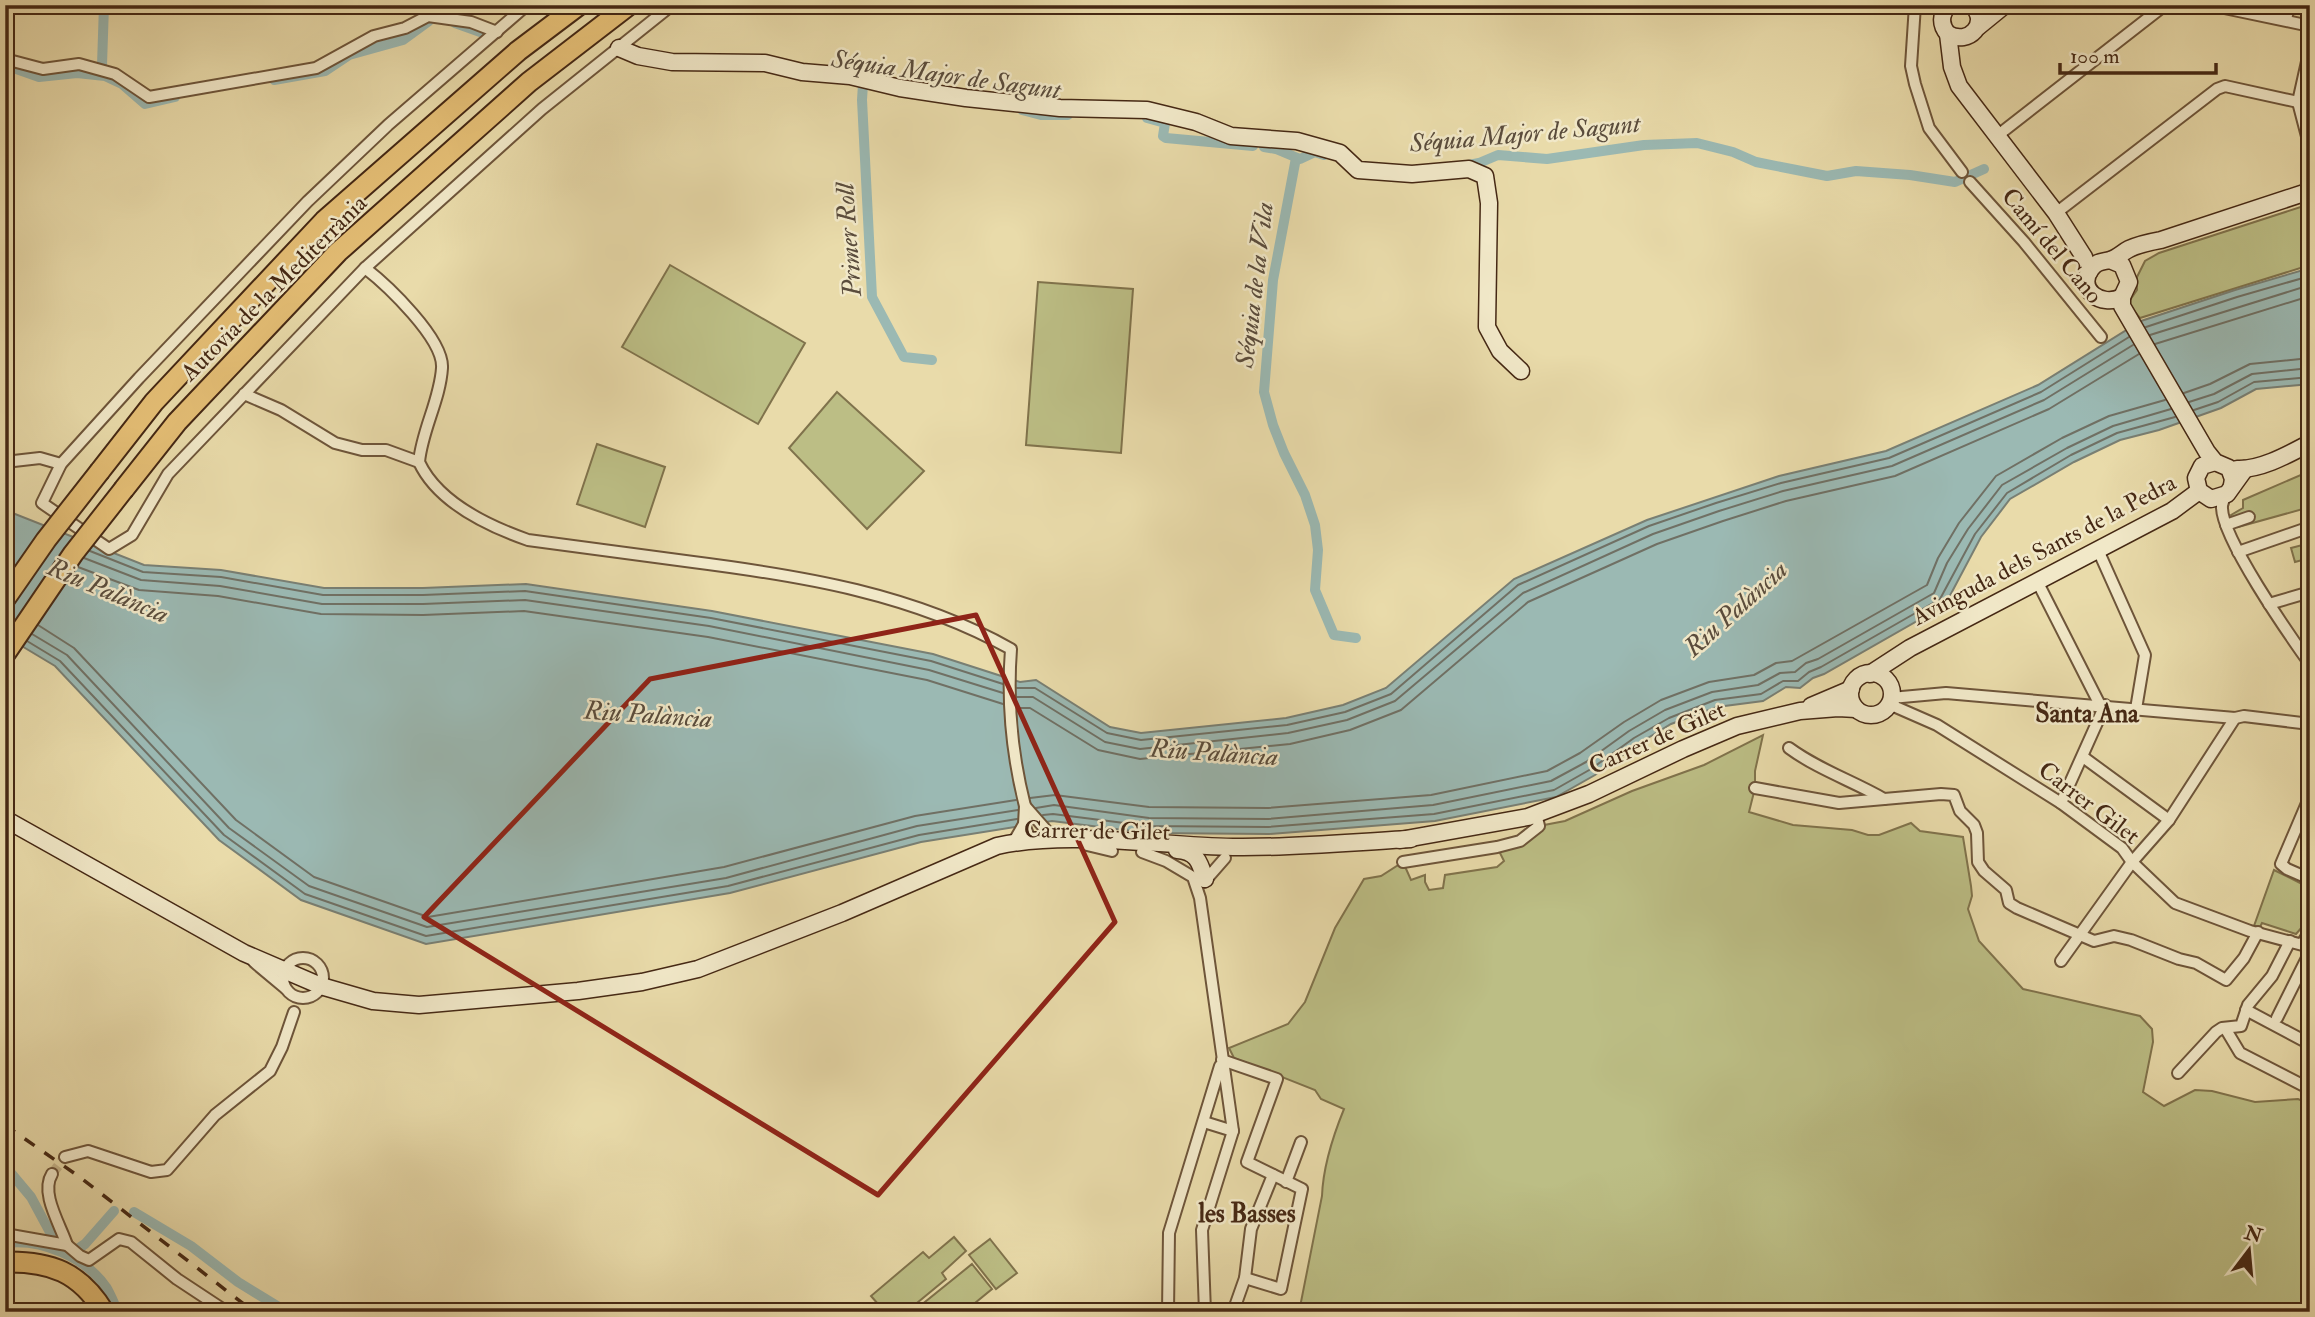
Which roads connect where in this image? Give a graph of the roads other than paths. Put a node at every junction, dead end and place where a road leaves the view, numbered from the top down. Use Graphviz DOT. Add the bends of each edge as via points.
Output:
graph roads {
  1 [pos="527,5"];
  2 [pos="579,5"];
  3 [pos="629,5"];
  4 [pos="672,5"];
  5 [pos="1915,5"];
  6 [pos="1949,5"];
  7 [pos="2165,5"];
  8 [pos="2210,5"];
  9 [pos="2289,5"];
  10 [pos="1974,7"];
  11 [pos="2003,7"];
  12 [pos="2286,20"];
  13 [pos="2310,26"];
  14 [pos="1978,27"];
  15 [pos="497,32"];
  16 [pos="1955,36"];
  17 [pos="619,48"];
  18 [pos="2310,48"];
  19 [pos="5,59"];
  20 [pos="2298,102"];
  21 [pos="1997,136"];
  22 [pos="2310,148"];
  23 [pos="1962,172"];
  24 [pos="1970,183"];
  25 [pos="2310,191"];
  26 [pos="2056,213"];
  27 [pos="2161,240"];
  28 [pos="2096,263"];
  29 [pos="365,268"];
  30 [pos="2126,271"];
  31 [pos="2114,299"];
  32 [pos="2101,337"];
  33 [pos="1521,371"];
  34 [pos="244,394"];
  35 [pos="2310,443"];
  36 [pos="5,462"];
  37 [pos="419,462"];
  38 [pos="61,464"];
  39 [pos="2223,466"];
  40 [pos="2203,494"];
  41 [pos="2226,496"];
  42 [pos="2249,517"];
  43 [pos="2226,524"];
  44 [pos="2310,527"];
  45 [pos="2098,550"];
  46 [pos="2238,552"];
  47 [pos="2037,581"];
  48 [pos="2310,592"];
  49 [pos="5,599"];
  50 [pos="2269,604"];
  51 [pos="1910,648"];
  52 [pos="5,654"];
  53 [pos="2310,664"];
  54 [pos="1870,674"];
  55 [pos="1851,689"];
  56 [pos="1890,697"];
  57 [pos="2103,705"];
  58 [pos="1856,709"];
  59 [pos="2136,709"];
  60 [pos="1800,711"];
  61 [pos="2235,718"];
  62 [pos="2310,724"];
  63 [pos="1788,748"];
  64 [pos="2083,757"];
  65 [pos="1755,788"];
  66 [pos="2310,796"];
  67 [pos="1884,799"];
  68 [pos="2061,803"];
  69 [pos="1026,806"];
  70 [pos="1536,814"];
  71 [pos="5,820"];
  72 [pos="1038,820"];
  73 [pos="2169,820"];
  74 [pos="1024,824"];
  75 [pos="1054,839"];
  76 [pos="1030,840"];
  77 [pos="1013,842"];
  78 [pos="1127,842"];
  79 [pos="1112,851"];
  80 [pos="1142,852"];
  81 [pos="1229,852"];
  82 [pos="996,856"];
  83 [pos="1195,856"];
  84 [pos="1403,862"];
  85 [pos="2132,862"];
  86 [pos="952,867"];
  87 [pos="1199,878"];
  88 [pos="2310,879"];
  89 [pos="2310,931"];
  90 [pos="2258,932"];
  91 [pos="2079,935"];
  92 [pos="2290,941"];
  93 [pos="2307,948"];
  94 [pos="2061,961"];
  95 [pos="286,984"];
  96 [pos="321,986"];
  97 [pos="303,998"];
  98 [pos="2246,1010"];
  99 [pos="294,1013"];
  100 [pos="2277,1018"];
  101 [pos="2225,1028"];
  102 [pos="2310,1044"];
  103 [pos="1222,1060"];
  104 [pos="2178,1073"];
  105 [pos="2310,1089"];
  106 [pos="1204,1122"];
  107 [pos="1233,1131"];
  108 [pos="1301,1142"];
  109 [pos="65,1157"];
  110 [pos="52,1174"];
  111 [pos="1273,1175"];
  112 [pos="1286,1182"];
  113 [pos="5,1234"];
  114 [pos="67,1245"];
  115 [pos="5,1262"];
  116 [pos="1245,1278"];
  117 [pos="1207,1311"];
  118 [pos="104,1312"];
  119 [pos="227,1312"];
  120 [pos="1168,1312"];
  121 [pos="1233,1312"];
  1 -- 15 [label="street"];
  2 -- 49 [label="highway, Autovia de la Mediterrània, bridge" via="518,51 324,221 154,402"];
  3 -- 52 [label="highway, Autovia de la Mediterrània, bridge" via="529,82 338,252 177,422 73,554"];
  4 -- 17 [label="street"];
  5 -- 23 [label="street" via="1911,66 1915,84 1929,128"];
  6 -- 16 [label="street" via="1942,24"];
  7 -- 21 [label="street"];
  8 -- 12 [label="street"];
  9 -- 12 [label="street"];
  10 -- 11 [label="street" via="1982,12"];
  10 -- 14 [label="street"];
  11 -- 14 [label="street"];
  12 -- 13 [label="street"];
  14 -- 16 [label="street" via="1971,35"];
  15 -- 19 [label="street" via="471,22 428,16 374,36 316,68 149,97 115,74 79,64 43,69"];
  15 -- 38 [label="street" via="308,201"];
  16 -- 21 [label="street" via="1951,55 1954,76"];
  17 -- 29 [label="street" via="542,109"];
  17 -- 33 [label="street" via="672,62 765,63 966,98 1060,108 1147,110 1231,136 1297,141 1340,153 1358,170 1412,174 1469,169 1485,176 1489,203 1487,327 1500,351"];
  18 -- 20 [label="street"];
  20 -- 22 [label="street"];
  20 -- 26 [label="street" via="2225,86 2217,89"];
  21 -- 26 [label="street"];
  24 -- 32 [label="street, Camí del Cano"];
  25 -- 27 [label="street"];
  26 -- 28 [label="street"];
  27 -- 28 [label="street"];
  27 -- 30 [label="street" via="2139,254"];
  28 -- 30 [label="street" via="2117,262"];
  28 -- 31 [label="street" via="2087,282 2090,292 2097,299"];
  29 -- 34 [label="street"];
  29 -- 37 [label="street" via="389,287 442,358"];
  30 -- 31 [label="street" via="2129,282"];
  31 -- 39 [label="street" via="2207,452"];
  34 -- 37 [label="street" via="335,443 386,450"];
  34 -- 38 [label="street" via="169,474 132,534 109,549 41,503"];
  35 -- 39 [label="street"];
  36 -- 38 [label="street" via="40,458"];
  37 -- 69 [label="street" via="449,499 495,529 528,540 824,582 938,614 1011,649 1015,764"];
  39 -- 40 [label="street" via="2196,478"];
  39 -- 41 [label="street" via="2233,479"];
  40 -- 41 [label="street" via="2217,499"];
  40 -- 45 [label="street, Avinguda dels Sants de la Pedra"];
  41 -- 43 [label="street"];
  42 -- 43 [label="street"];
  43 -- 46 [label="street"];
  44 -- 46 [label="street"];
  45 -- 47 [label="street, Avinguda dels Sants de la Pedra"];
  45 -- 59 [label="street" via="2145,655"];
  46 -- 50 [label="street"];
  47 -- 51 [label="street, Avinguda dels Sants de la Pedra"];
  47 -- 57 [label="street"];
  48 -- 50 [label="street"];
  50 -- 53 [label="street"];
  51 -- 54 [label="street, Avinguda dels Sants de la Pedra"];
  51 -- 56 [label="street" via="1899,665"];
  54 -- 55 [label="street" via="1858,678"];
  54 -- 56 [label="street" via="1882,677"];
  55 -- 58 [label="street"];
  55 -- 60 [label="street, Carrer de Gilet"];
  56 -- 57 [label="street" via="1946,693"];
  56 -- 58 [label="street" via="1876,714"];
  56 -- 68 [label="street, Carrer Gilet"];
  57 -- 59 [label="street"];
  57 -- 64 [label="street"];
  58 -- 60 [label="street, Carrer de Gilet"];
  59 -- 61 [label="street"];
  60 -- 70 [label="street, Carrer de Gilet" via="1737,726"];
  61 -- 62 [label="street"];
  61 -- 73 [label="street"];
  63 -- 67 [label="street" via="1820,769"];
  64 -- 68 [label="street"];
  64 -- 73 [label="street"];
  65 -- 67 [label="street" via="1839,803"];
  66 -- 88 [label="street" via="2281,864"];
  67 -- 91 [label="street" via="1954,795 1960,811 1974,824 1978,862 2006,890 2009,902"];
  68 -- 85 [label="street, Carrer Gilet" via="2122,848"];
  69 -- 72 [label="street"];
  69 -- 74 [label="street"];
  70 -- 81 [label="street, Carrer de Gilet" via="1410,839"];
  70 -- 84 [label="street" via="1539,826 1520,841"];
  71 -- 95 [label="street" via="244,953"];
  72 -- 75 [label="street"];
  72 -- 76 [label="street"];
  73 -- 85 [label="street"];
  74 -- 76 [label="street"];
  74 -- 77 [label="street"];
  75 -- 76 [label="street, Carrer de Gilet"];
  75 -- 78 [label="street, Carrer de Gilet"];
  76 -- 77 [label="street, Carrer de Gilet"];
  76 -- 79 [label="street"];
  76 -- 82 [label="street"];
  77 -- 86 [label="street, Carrer de Gilet"];
  78 -- 81 [label="street, Carrer de Gilet"];
  78 -- 83 [label="street" via="1144,848 1186,850"];
  79 -- 80 [label="street, Carrer de Gilet"];
  79 -- 82 [label="street, Carrer de Gilet" via="1054,849"];
  80 -- 83 [label="street, Carrer de Gilet"];
  80 -- 87 [label="street"];
  81 -- 83 [label="street"];
  81 -- 87 [label="street"];
  82 -- 86 [label="street, Carrer de Gilet"];
  83 -- 87 [label="street"];
  85 -- 90 [label="street, Carrer Gilet" via="2175,903"];
  85 -- 91 [label="street"];
  86 -- 96 [label="street" via="698,969 642,982 419,1005 373,1001"];
  87 -- 103 [label="street"];
  89 -- 93 [label="street"];
  90 -- 91 [label="street" via="2226,979 2131,940 2114,936 2094,941"];
  90 -- 92 [label="street, Carrer Gilet"];
  91 -- 94 [label="street"];
  92 -- 93 [label="street, Carrer Gilet"];
  92 -- 98 [label="street" via="2272,976"];
  93 -- 100 [label="street"];
  95 -- 96 [label="street"];
  95 -- 97 [label="street"];
  95 -- 99 [label="street"];
  96 -- 97 [label="street" via="314,995"];
  97 -- 99 [label="street"];
  98 -- 101 [label="street" via="2241,1026"];
  98 -- 102 [label="street"];
  99 -- 109 [label="street" via="270,1071 215,1115 167,1170 150,1172 88,1151"];
  101 -- 104 [label="street"];
  101 -- 105 [label="street" via="2240,1053"];
  103 -- 106 [label="street"];
  103 -- 107 [label="street"];
  103 -- 111 [label="street" via="1277,1079 1247,1162"];
  106 -- 107 [label="street"];
  106 -- 120 [label="street" via="1169,1233"];
  107 -- 117 [label="street" via="1202,1230"];
  108 -- 112 [label="street"];
  110 -- 114 [label="street" via="47,1193"];
  111 -- 112 [label="street"];
  111 -- 116 [label="street" via="1251,1229"];
  112 -- 116 [label="street" via="1302,1189 1282,1289"];
  113 -- 114 [label="street"];
  114 -- 119 [label="street" via="89,1260 119,1239 131,1242"];
  115 -- 118 [label="highway" via="50,1266 68,1273 83,1284"];
  116 -- 121 [label="street"];
}
